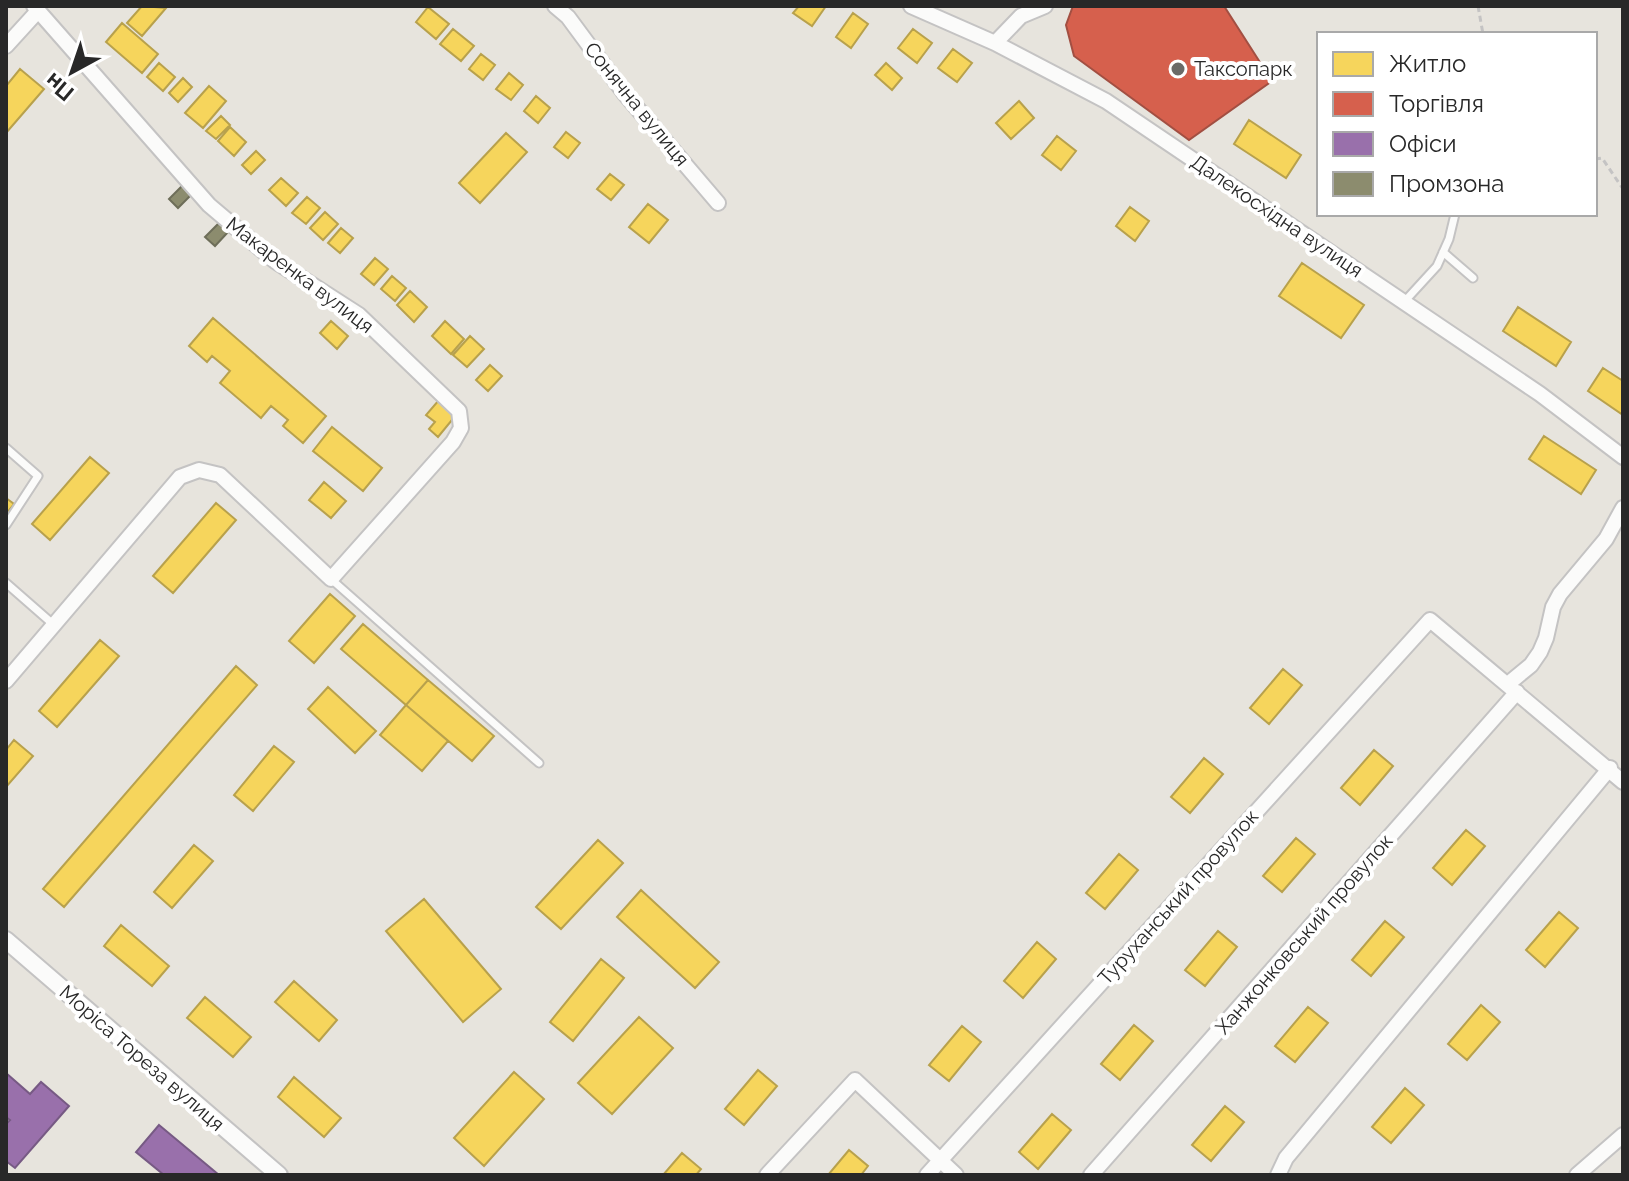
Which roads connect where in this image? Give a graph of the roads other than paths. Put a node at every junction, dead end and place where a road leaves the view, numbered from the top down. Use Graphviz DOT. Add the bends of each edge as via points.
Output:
graph roads {
  1 [pos="555,6"];
  2 [pos="911,6"];
  3 [pos="1045,6"];
  4 [pos="36,9"];
  5 [pos="995,43"];
  6 [pos="6,46"];
  7 [pos="718,203"];
  8 [pos="1454,216"];
  9 [pos="1443,252"];
  10 [pos="1473,278"];
  11 [pos="1404,302"];
  12 [pos="6,448"];
  13 [pos="1623,457"];
  14 [pos="1623,508"];
  15 [pos="6,525"];
  16 [pos="331,579"];
  17 [pos="6,583"];
  18 [pos="54,625"];
  19 [pos="6,681"];
  20 [pos="1512,688"];
  21 [pos="539,763"];
  22 [pos="1610,768"];
  23 [pos="1623,782"];
  24 [pos="6,940"];
  25 [pos="1623,1135"];
  26 [pos="940,1160"];
  27 [pos="279,1175"];
  28 [pos="767,1175"];
  29 [pos="927,1175"];
  30 [pos="956,1175"];
  31 [pos="1091,1175"];
  32 [pos="1278,1175"];
  33 [pos="1577,1175"];
  1 -- 7 [label="street, Сонячна вулиця"];
  2 -- 5 [label="street, Далекосхідна вулиця"];
  3 -- 5 [label="street" via="1021,16"];
  4 -- 6 [label="street"];
  4 -- 16 [label="street, Макаренка вулиця" via="209,205 275,261 359,315 459,411 461,428 453,442"];
  5 -- 11 [label="street, Далекосхідна вулиця" via="1106,101"];
  8 -- 9 [label="lane"];
  9 -- 10 [label="lane"];
  9 -- 11 [label="lane"];
  11 -- 13 [label="street, Далекосхідна вулиця"];
  12 -- 15 [label="lane" via="38,476"];
  14 -- 20 [label="street, Ханжонковський провулок" via="1606,539 1560,594 1540,652"];
  16 -- 18 [label="street" via="220,475 199,470 180,477"];
  16 -- 21 [label="lane"];
  17 -- 18 [label="lane"];
  18 -- 19 [label="street"];
  20 -- 22 [label="street"];
  20 -- 26 [label="street, Туруханський провулок" via="1430,620"];
  20 -- 31 [label="street, Ханжонковський провулок"];
  22 -- 23 [label="street"];
  22 -- 32 [label="street" via="1286,1158"];
  24 -- 27 [label="street, Моріса Тореза вулиця"];
  25 -- 33 [label="street"];
  26 -- 28 [label="street" via="855,1080"];
  26 -- 29 [label="street, Туруханський провулок"];
  26 -- 30 [label="street"];
}
